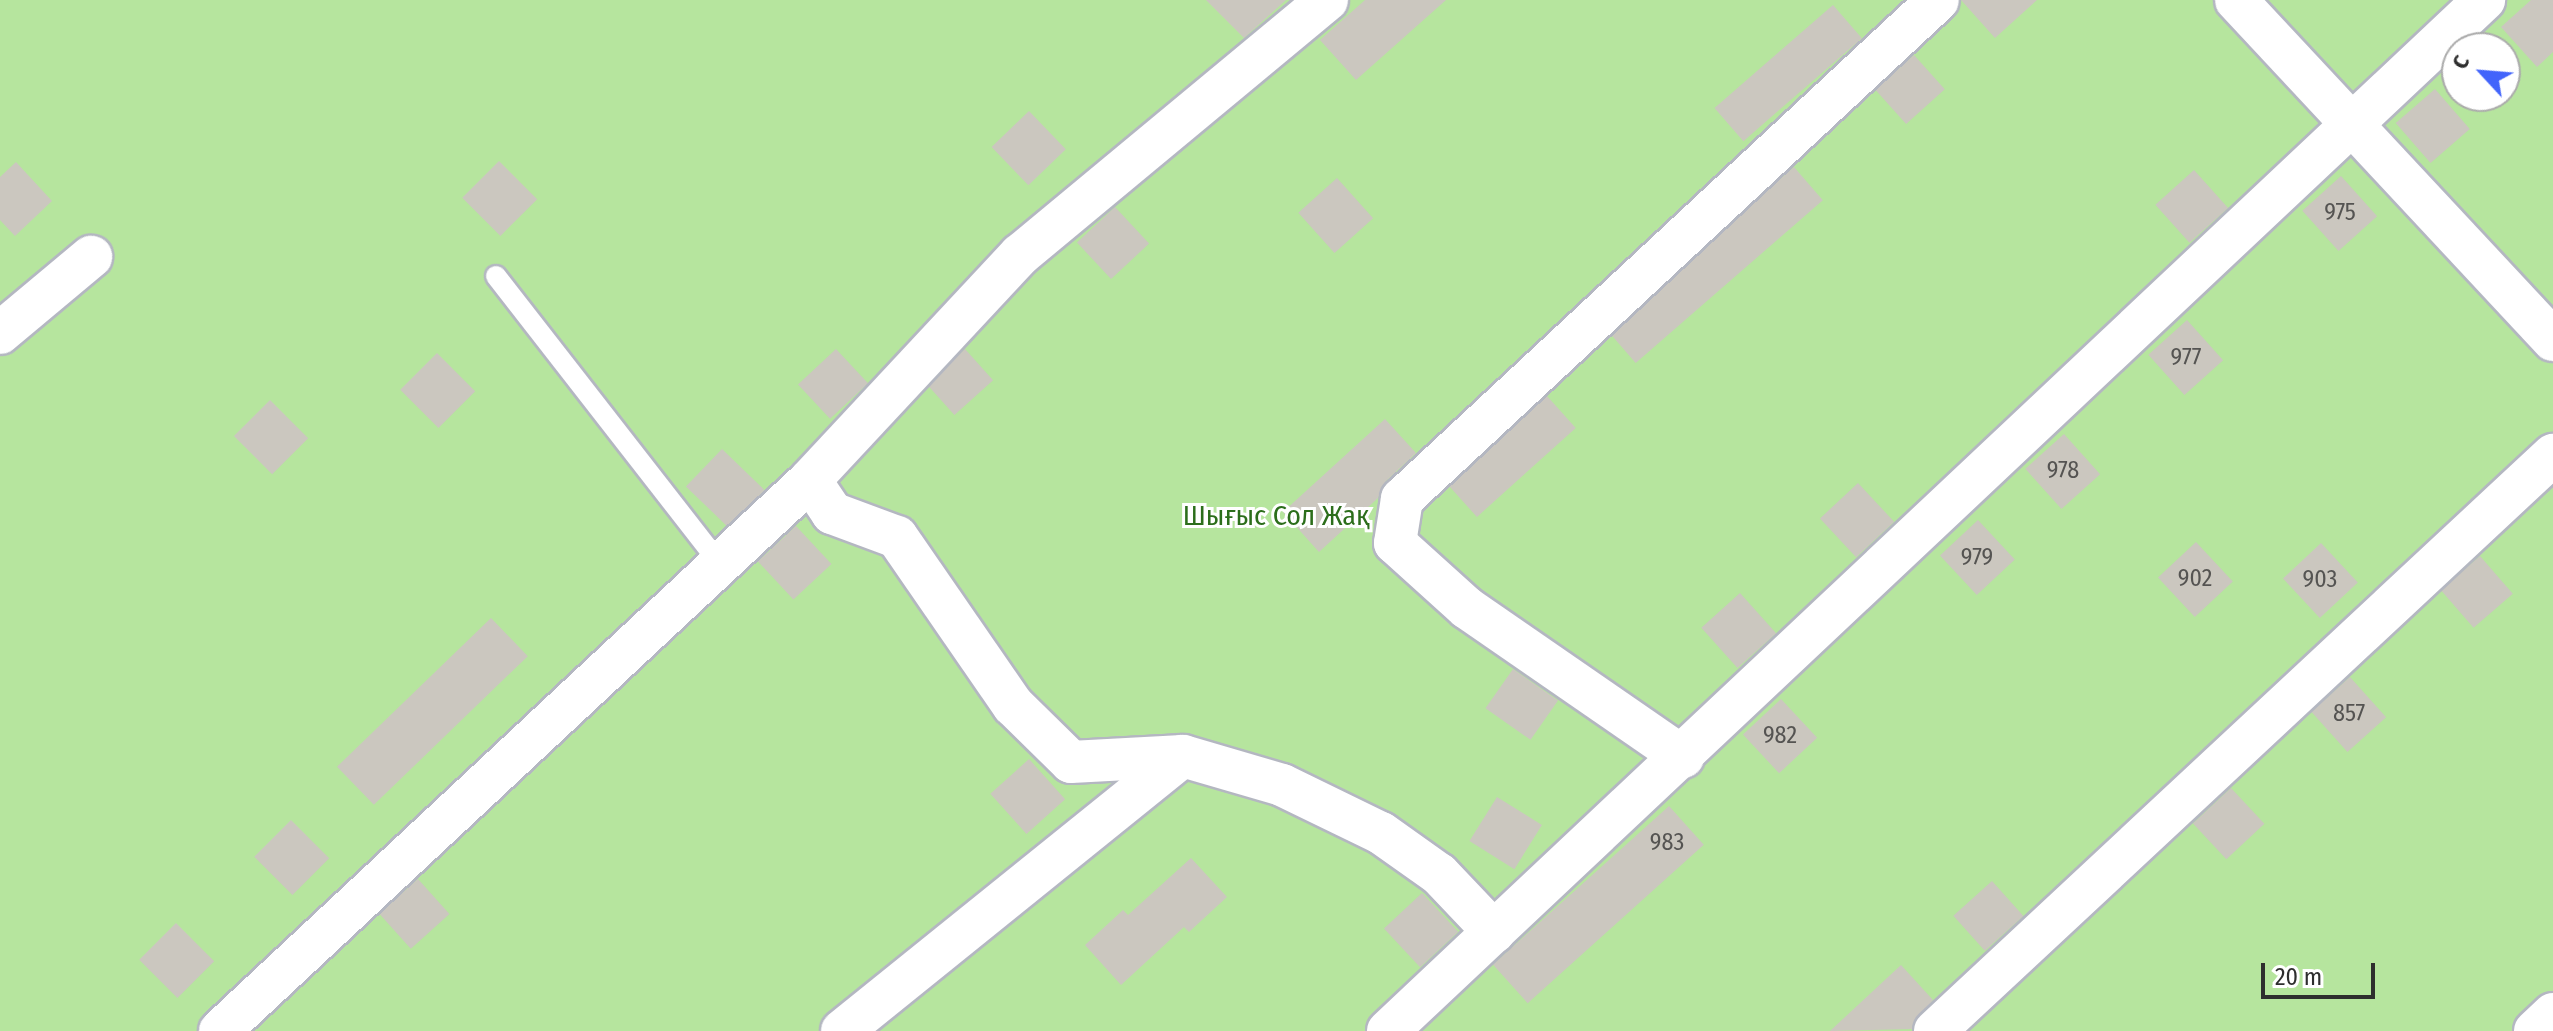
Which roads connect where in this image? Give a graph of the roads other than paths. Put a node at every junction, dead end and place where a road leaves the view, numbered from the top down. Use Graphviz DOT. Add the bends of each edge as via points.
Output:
graph roads {
  1 [pos="1327,0"];
  2 [pos="1938,0"];
  3 [pos="2236,0"];
  4 [pos="2484,0"];
  5 [pos="2352,120"];
  6 [pos="91,257"];
  7 [pos="496,276"];
  8 [pos="0,333"];
  9 [pos="2553,340"];
  10 [pos="2553,455"];
  11 [pos="810,480"];
  12 [pos="720,564"];
  13 [pos="1183,756"];
  14 [pos="1683,757"];
  15 [pos="1494,932"];
  16 [pos="2553,1014"];
  17 [pos="220,1031"];
  18 [pos="842,1031"];
  19 [pos="1388,1031"];
  20 [pos="1935,1031"];
  21 [pos="2535,1031"];
  1 -- 11 [label="street" via="1020,255"];
  2 -- 14 [label="street" via="1402,499 1395,543 1467,608"];
  3 -- 5 [label="street"];
  4 -- 5 [label="street"];
  5 -- 9 [label="street"];
  5 -- 14 [label="street"];
  6 -- 8 [label="street"];
  7 -- 12 [label="lane"];
  10 -- 20 [label="street"];
  11 -- 12 [label="street"];
  11 -- 13 [label="street" via="832,513 897,537 1013,705 1071,762"];
  12 -- 17 [label="street"];
  13 -- 15 [label="street" via="1282,785 1381,833 1439,874"];
  13 -- 18 [label="street"];
  14 -- 15 [label="street"];
  15 -- 19 [label="street"];
  16 -- 21 [label="street"];
}
